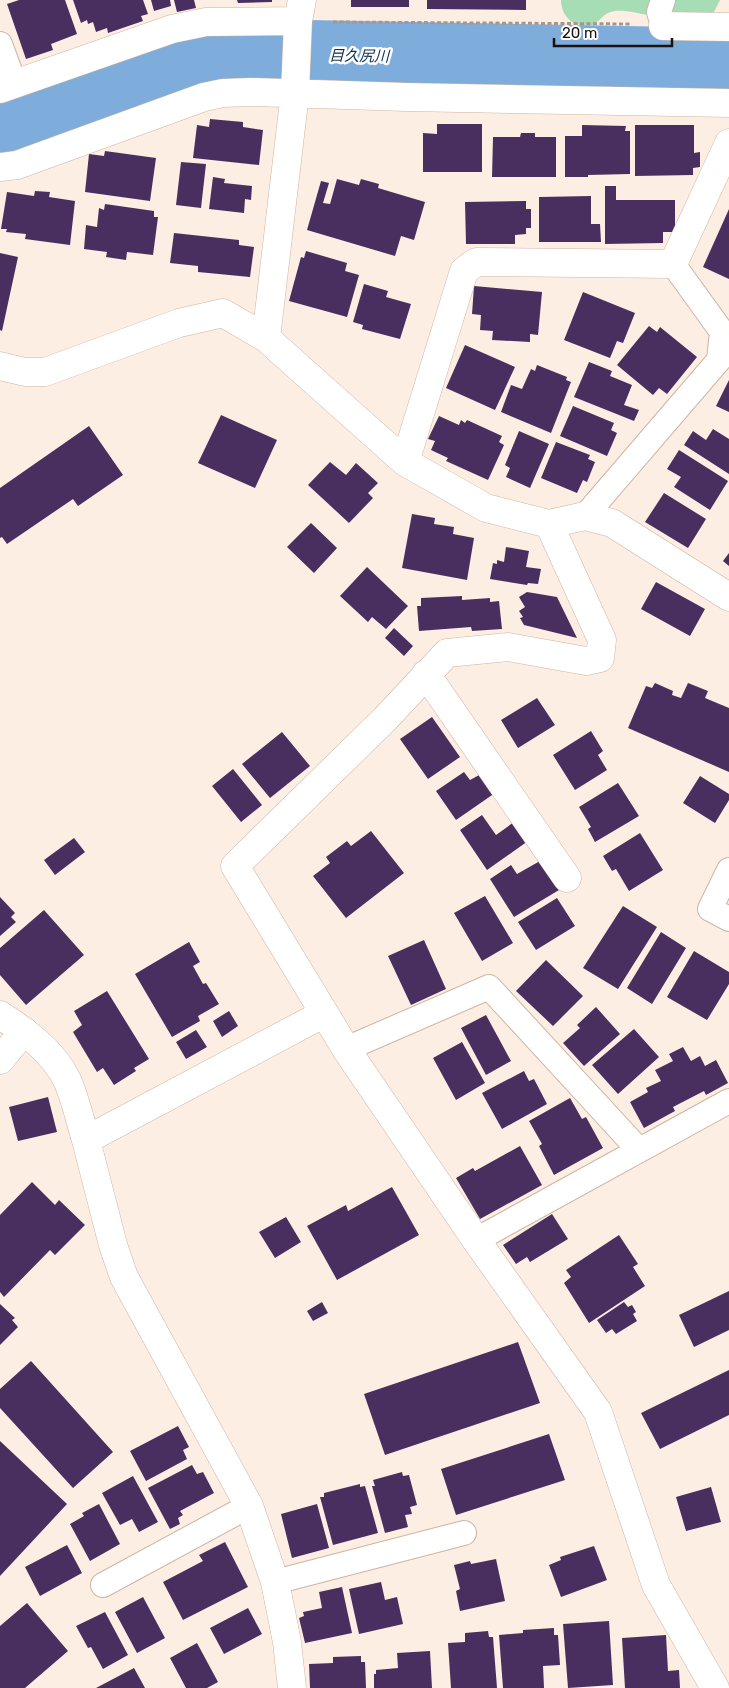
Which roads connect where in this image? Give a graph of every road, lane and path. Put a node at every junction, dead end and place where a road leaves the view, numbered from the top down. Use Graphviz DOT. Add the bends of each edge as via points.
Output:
graph roads {
  1 [pos="663,13"];
  2 [pos="300,18"];
  3 [pos="729,27"];
  4 [pos="0,44"];
  5 [pos="7,87"];
  6 [pos="296,87"];
  7 [pos="729,103"];
  8 [pos="729,143"];
  9 [pos="0,167"];
  10 [pos="673,264"];
  11 [pos="726,334"];
  12 [pos="266,338"];
  13 [pos="0,366"];
  14 [pos="405,462"];
  15 [pos="585,516"];
  16 [pos="549,524"];
  17 [pos="729,597"];
  18 [pos="426,674"];
  19 [pos="729,870"];
  20 [pos="567,878"];
  21 [pos="729,919"];
  22 [pos="323,1014"];
  23 [pos="0,1015"];
  24 [pos="24,1031"];
  25 [pos="346,1049"];
  26 [pos="0,1060"];
  27 [pos="729,1101"];
  28 [pos="86,1140"];
  29 [pos="639,1150"];
  30 [pos="476,1240"];
  31 [pos="249,1506"];
  32 [pos="464,1533"];
  33 [pos="275,1582"];
  34 [pos="103,1585"];
  35 [pos="292,1688"];
  36 [pos="715,1688"];
  1 -- 2 [label="path" via="639,24"];
  1 -- 3 [label="street"];
  2 -- 5 [label="street" via="206,22 172,28"];
  2 -- 6 [label="street"];
  4 -- 5 [label="lane"];
  6 -- 7 [label="street" via="406,97"];
  6 -- 9 [label="street" via="204,97 24,162"];
  6 -- 12 [label="street"];
  8 -- 10 [label="street"];
  10 -- 11 [label="lane"];
  10 -- 14 [label="street" via="476,262 464,271"];
  11 -- 15 [label="lane" via="720,360"];
  12 -- 13 [label="street" via="223,313 179,323 45,372 25,372"];
  12 -- 14 [label="street"];
  14 -- 16 [label="street" via="486,508"];
  15 -- 16 [label="street"];
  15 -- 17 [label="street" via="612,523"];
  16 -- 18 [label="street" via="602,640 600,658 586,661 508,646 447,653"];
  18 -- 20 [label="street"];
  18 -- 22 [label="street" via="385,719 235,866"];
  19 -- 21 [label="lane" via="710,909"];
  22 -- 25 [label="street"];
  22 -- 28 [label="street"];
  23 -- 24 [label="street"];
  24 -- 26 [label="street"];
  24 -- 28 [label="street" via="50,1055 67,1080"];
  25 -- 29 [label="lane" via="489,987"];
  25 -- 30 [label="street"];
  27 -- 29 [label="lane"];
  28 -- 31 [label="street" via="124,1277"];
  29 -- 30 [label="lane"];
  30 -- 36 [label="street" via="598,1412 656,1585"];
  31 -- 33 [label="street"];
  31 -- 34 [label="lane"];
  32 -- 33 [label="lane"];
  33 -- 35 [label="street"];
}
